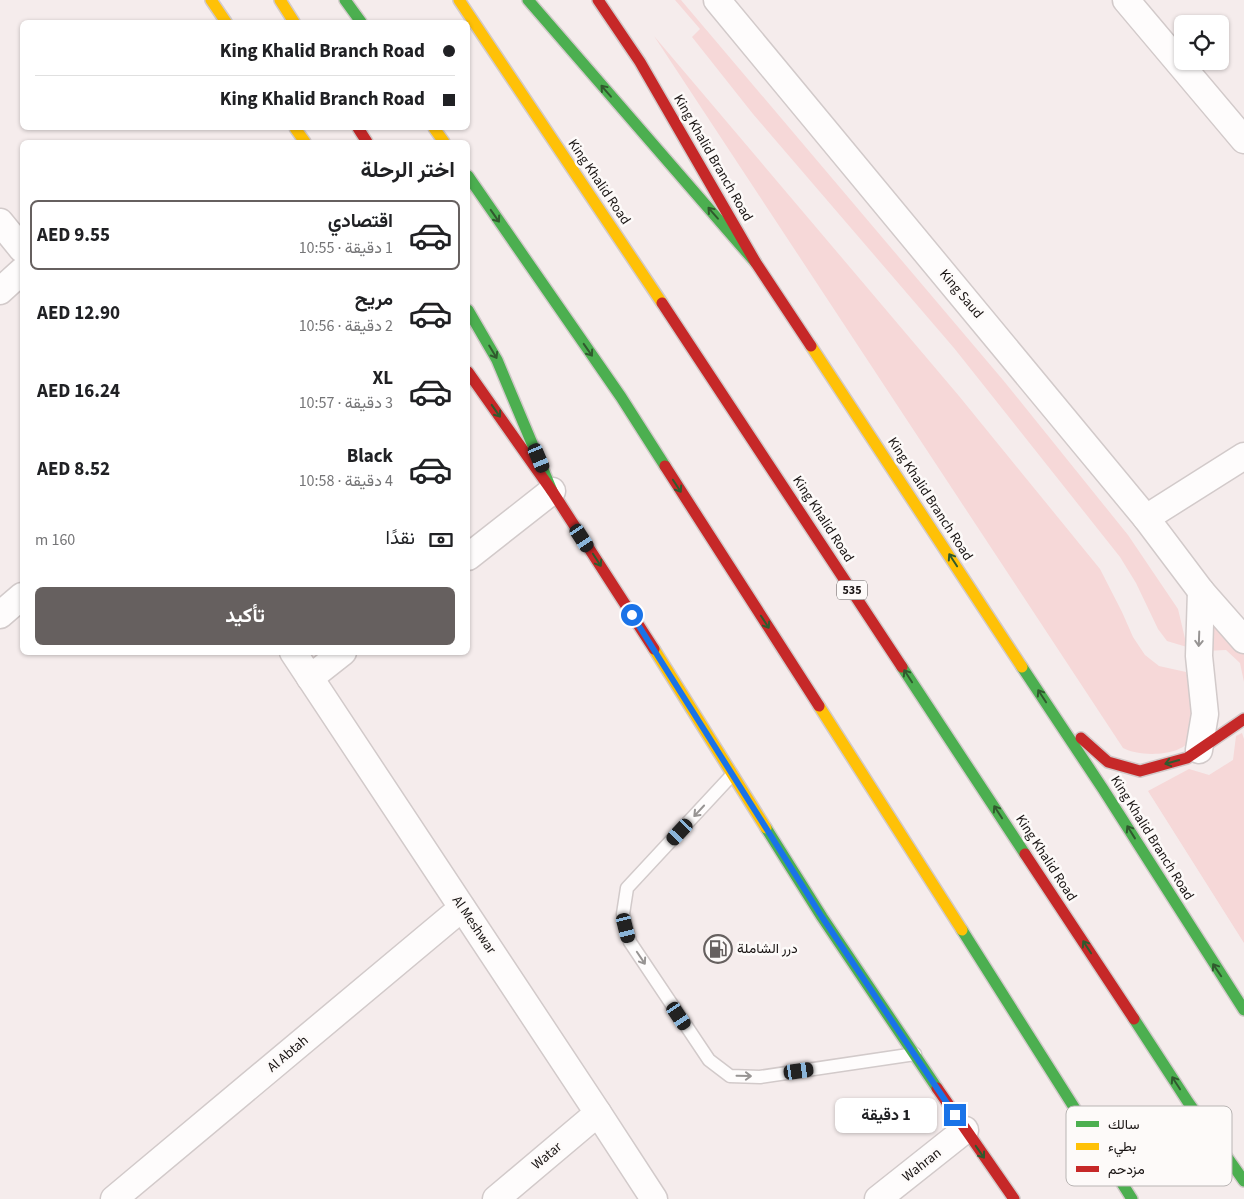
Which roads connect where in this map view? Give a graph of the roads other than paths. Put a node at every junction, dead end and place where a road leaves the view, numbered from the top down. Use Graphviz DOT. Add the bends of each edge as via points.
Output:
graph roads {
  1 [pos="211,0"];
  2 [pos="280,0"];
  3 [pos="345,0"];
  4 [pos="459,0"];
  5 [pos="528,0"];
  6 [pos="598,0"];
  7 [pos="717,0"];
  8 [pos="1140,5"];
  9 [pos="225,20"];
  10 [pos="293,20"];
  11 [pos="360,20"];
  12 [pos="1244,140"];
  13 [pos="470,179"];
  14 [pos="0,222"];
  15 [pos="20,247"];
  16 [pos="756,263"];
  17 [pos="20,273"];
  18 [pos="0,291"];
  19 [pos="470,313"];
  20 [pos="470,375"];
  21 [pos="1244,456"];
  22 [pos="552,491"];
  23 [pos="1146,518"];
  24 [pos="470,555"];
  25 [pos="1201,591"];
  26 [pos="20,598"];
  27 [pos="0,615"];
  28 [pos="1244,640"];
  29 [pos="294,655"];
  30 [pos="339,655"];
  31 [pos="310,678"];
  32 [pos="1056,716"];
  33 [pos="1244,719"];
  34 [pos="1199,750"];
  35 [pos="732,775"];
  36 [pos="462,908"];
  37 [pos="1244,1010"];
  38 [pos="916,1054"];
  39 [pos="1073,1106"];
  40 [pos="1191,1106"];
  41 [pos="598,1112"];
  42 [pos="965,1130"];
  43 [pos="1232,1164"];
  44 [pos="1244,1181"];
  45 [pos="1124,1186"];
  46 [pos="114,1199"];
  47 [pos="496,1199"];
  48 [pos="654,1199"];
  49 [pos="878,1199"];
  50 [pos="1014,1199"];
  51 [pos="1132,1199"];
  1 -- 9 [label="main road"];
  2 -- 10 [label="main road"];
  3 -- 11 [label="main road"];
  40 -- 4 [label="main road, King Khalid Road / 535, one-way" via="695,352"];
  16 -- 5 [label="main road, one-way"];
  6 -- 16 [label="main road, King Khalid Branch Road" via="640,62"];
  7 -- 23 [label="street, King Saud"];
  8 -- 12 [label="street"];
  13 -- 39 [label="main road, one-way" via="621,397"];
  14 -- 15 [label="street"];
  32 -- 16 [label="main road, King Khalid Branch Road, one-way"];
  17 -- 18 [label="street"];
  19 -- 22 [label="main road, one-way" via="497,360"];
  20 -- 22 [label="main road, one-way"];
  21 -- 23 [label="street"];
  22 -- 24 [label="street"];
  22 -- 35 [label="main road, one-way"];
  23 -- 25 [label="street, King Saud"];
  25 -- 28 [label="street, King Saud"];
  25 -- 34 [label="street, one-way" via="1199,656 1206,714"];
  26 -- 27 [label="street"];
  29 -- 31 [label="street, Al Meshwar"];
  30 -- 31 [label="street"];
  31 -- 36 [label="street, Al Meshwar"];
  34 -- 32 [label="main road, one-way" via="1186,758 1140,771 1108,762"];
  37 -- 32 [label="main road, King Khalid Branch Road, one-way"];
  33 -- 34 [label="main road"];
  35 -- 38 [label="main road" via="822,917"];
  35 -- 38 [label="lane, one-way" via="627,888 623,914 630,942 709,1060 730,1076 760,1077"];
  36 -- 41 [label="street, Al Meshwar"];
  36 -- 46 [label="street, Al Abtah"];
  38 -- 42 [label="main road"];
  41 -- 47 [label="street, Watar"];
  41 -- 48 [label="street, Al Meshwar"];
  42 -- 49 [label="street, Wahran"];
  42 -- 50 [label="main road, one-way"];
  44 -- 43 [label="main road, King Khalid Road / 535, one-way"];
  45 -- 51 [label="main road, one-way"];
}
